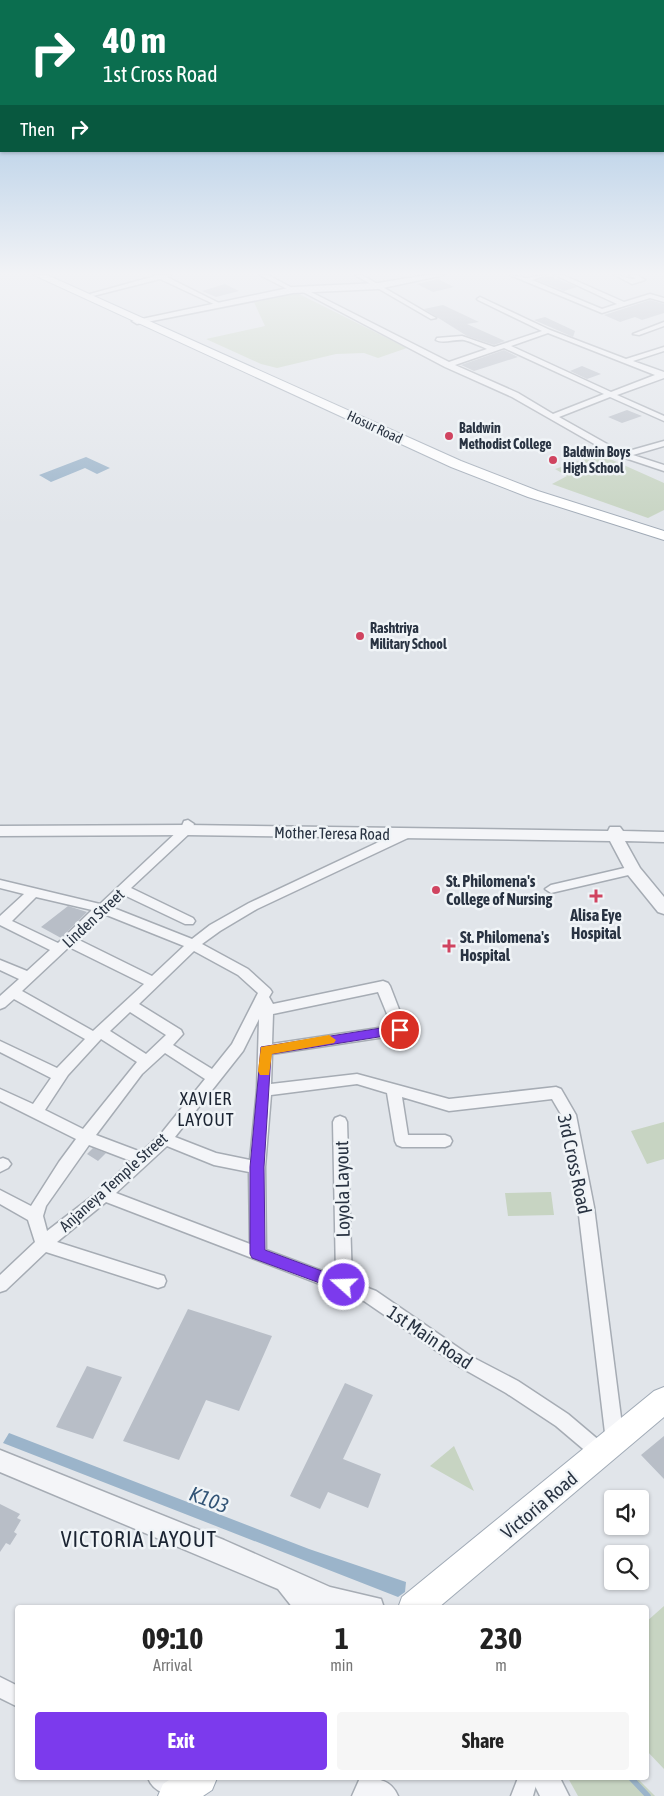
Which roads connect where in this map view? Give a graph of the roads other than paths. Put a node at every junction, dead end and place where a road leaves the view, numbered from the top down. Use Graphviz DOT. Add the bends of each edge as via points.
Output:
graph roads {
  1 [pos="229,359"];
  2 [pos="237,359"];
  3 [pos="436,359"];
  4 [pos="467,359"];
  5 [pos="533,359"];
  6 [pos="621,359"];
  7 [pos="634,359"];
  8 [pos="627,361"];
  9 [pos="448,365"];
  10 [pos="663,375"];
  11 [pos="611,394"];
  12 [pos="554,416"];
  13 [pos="664,419"];
  14 [pos="664,444"];
  15 [pos="624,455"];
  16 [pos="664,468"];
  17 [pos="664,530"];
  18 [pos="664,536"];
  19 [pos="0,824"];
  20 [pos="187,827"];
  21 [pos="0,831"];
  22 [pos="664,831"];
  23 [pos="615,833"];
  24 [pos="406,834"];
  25 [pos="664,837"];
  26 [pos="633,870"];
  27 [pos="0,884"];
  28 [pos="551,889"];
  29 [pos="123,890"];
  30 [pos="33,892"];
  31 [pos="104,908"];
  32 [pos="664,908"];
  33 [pos="1,921"];
  34 [pos="189,921"];
  35 [pos="64,945"];
  36 [pos="194,945"];
  37 [pos="0,965"];
  38 [pos="29,978"];
  39 [pos="154,983"];
  40 [pos="265,992"];
  41 [pos="5,996"];
  42 [pos="130,1006"];
  43 [pos="266,1010"];
  44 [pos="97,1035"];
  45 [pos="164,1045"];
  46 [pos="0,1046"];
  47 [pos="265,1050"];
  48 [pos="146,1061"];
  49 [pos="60,1076"];
  50 [pos="214,1078"];
  51 [pos="264,1090"];
  52 [pos="394,1090"];
  53 [pos="0,1095"];
  54 [pos="36,1112"];
  55 [pos="340,1122"];
  56 [pos="87,1138"];
  57 [pos="164,1139"];
  58 [pos="444,1140"];
  59 [pos="143,1159"];
  60 [pos="257,1167"];
  61 [pos="104,1195"];
  62 [pos="0,1196"];
  63 [pos="35,1216"];
  64 [pos="43,1244"];
  65 [pos="258,1254"];
  66 [pos="158,1282"];
  67 [pos="0,1285"];
  68 [pos="344,1285"];
  69 [pos="664,1400"];
  70 [pos="608,1447"];
  71 [pos="1,1462"];
  72 [pos="326,1604"];
  73 [pos="417,1605"];
  74 [pos="0,1687"];
  75 [pos="15,1695"];
  76 [pos="527,1780"];
  77 [pos="546,1780"];
  78 [pos="363,1796"];
  79 [pos="387,1796"];
  80 [pos="522,1796"];
  81 [pos="555,1796"];
  1 -- 18 [label="main road, Hosur Road" via="473,471"];
  2 -- 17 [label="main road, Hosur Road" via="493,474 545,494"];
  3 -- 9 [label="street"];
  4 -- 9 [label="street"];
  5 -- 11 [label="street"];
  6 -- 8 [label="street"];
  7 -- 8 [label="street"];
  8 -- 10 [label="street"];
  9 -- 12 [label="street"];
  10 -- 11 [label="street"];
  11 -- 12 [label="street"];
  11 -- 13 [label="street"];
  12 -- 15 [label="street"];
  14 -- 15 [label="street"];
  15 -- 16 [label="street"];
  19 -- 20 [label="street, Mother Teresa Road"];
  20 -- 21 [label="street, Mother Teresa Road"];
  20 -- 23 [label="street, Mother Teresa Road"];
  20 -- 24 [label="street, Mother Teresa Road"];
  20 -- 29 [label="street, Linden Street"];
  22 -- 23 [label="street, Mother Teresa Road"];
  23 -- 24 [label="street, Mother Teresa Road"];
  23 -- 25 [label="street, Mother Teresa Road"];
  23 -- 26 [label="street" via="619,847"];
  24 -- 36 [label="street" via="253,906 215,928"];
  26 -- 28 [label="street"];
  26 -- 32 [label="street"];
  27 -- 30 [label="street"];
  29 -- 31 [label="street, Linden Street"];
  29 -- 34 [label="street"];
  30 -- 31 [label="street"];
  30 -- 33 [label="street"];
  31 -- 35 [label="street, Linden Street"];
  31 -- 36 [label="street"];
  33 -- 35 [label="street"];
  35 -- 38 [label="street, Linden Street"];
  35 -- 39 [label="street"];
  36 -- 39 [label="street"];
  36 -- 40 [label="street" via="243,972"];
  37 -- 38 [label="street"];
  38 -- 41 [label="street, Linden Street"];
  39 -- 42 [label="street"];
  40 -- 43 [label="street"];
  40 -- 50 [label="street, Anjaneya Temple Street" via="238,1047"];
  41 -- 44 [label="street"];
  42 -- 44 [label="street"];
  42 -- 45 [label="street" via="176,1034"];
  43 -- 47 [label="street"];
  43 -- 47 [label="street" via="383,986 400,1030"];
  44 -- 48 [label="street"];
  44 -- 49 [label="street"];
  45 -- 48 [label="street"];
  45 -- 50 [label="street"];
  46 -- 49 [label="street"];
  47 -- 51 [label="street"];
  48 -- 56 [label="street"];
  49 -- 54 [label="street"];
  50 -- 57 [label="street, Anjaneya Temple Street"];
  51 -- 52 [label="street, 3rd Cross Road" via="357,1079"];
  51 -- 60 [label="street"];
  52 -- 58 [label="street" via="402,1141"];
  52 -- 70 [label="street, 3rd Cross Road" via="449,1106 556,1093 568,1114 586,1207"];
  53 -- 54 [label="street"];
  54 -- 56 [label="street"];
  55 -- 68 [label="street, Loyola Layout"];
  56 -- 59 [label="street"];
  56 -- 63 [label="street" via="64,1166 39,1204"];
  57 -- 59 [label="street, Anjaneya Temple Street"];
  57 -- 60 [label="street" via="214,1160"];
  59 -- 61 [label="street, Anjaneya Temple Street"];
  60 -- 65 [label="street"];
  61 -- 64 [label="street, Anjaneya Temple Street"];
  61 -- 65 [label="street, 1st Main Road"];
  62 -- 63 [label="street"];
  63 -- 64 [label="street"];
  64 -- 66 [label="street"];
  64 -- 67 [label="street, Anjaneya Temple Street"];
  65 -- 68 [label="street, 1st Main Road"];
  68 -- 70 [label="street, 1st Main Road" via="370,1296 466,1362"];
  69 -- 70 [label="main road, Victoria Road"];
  70 -- 73 [label="main road, Victoria Road"];
  71 -- 72 [label="street" via="284,1579"];
  74 -- 75 [label="street"];
  76 -- 80 [label="street"];
  77 -- 81 [label="street"];
  78 -- 79 [label="street" via="368,1783"];
}
